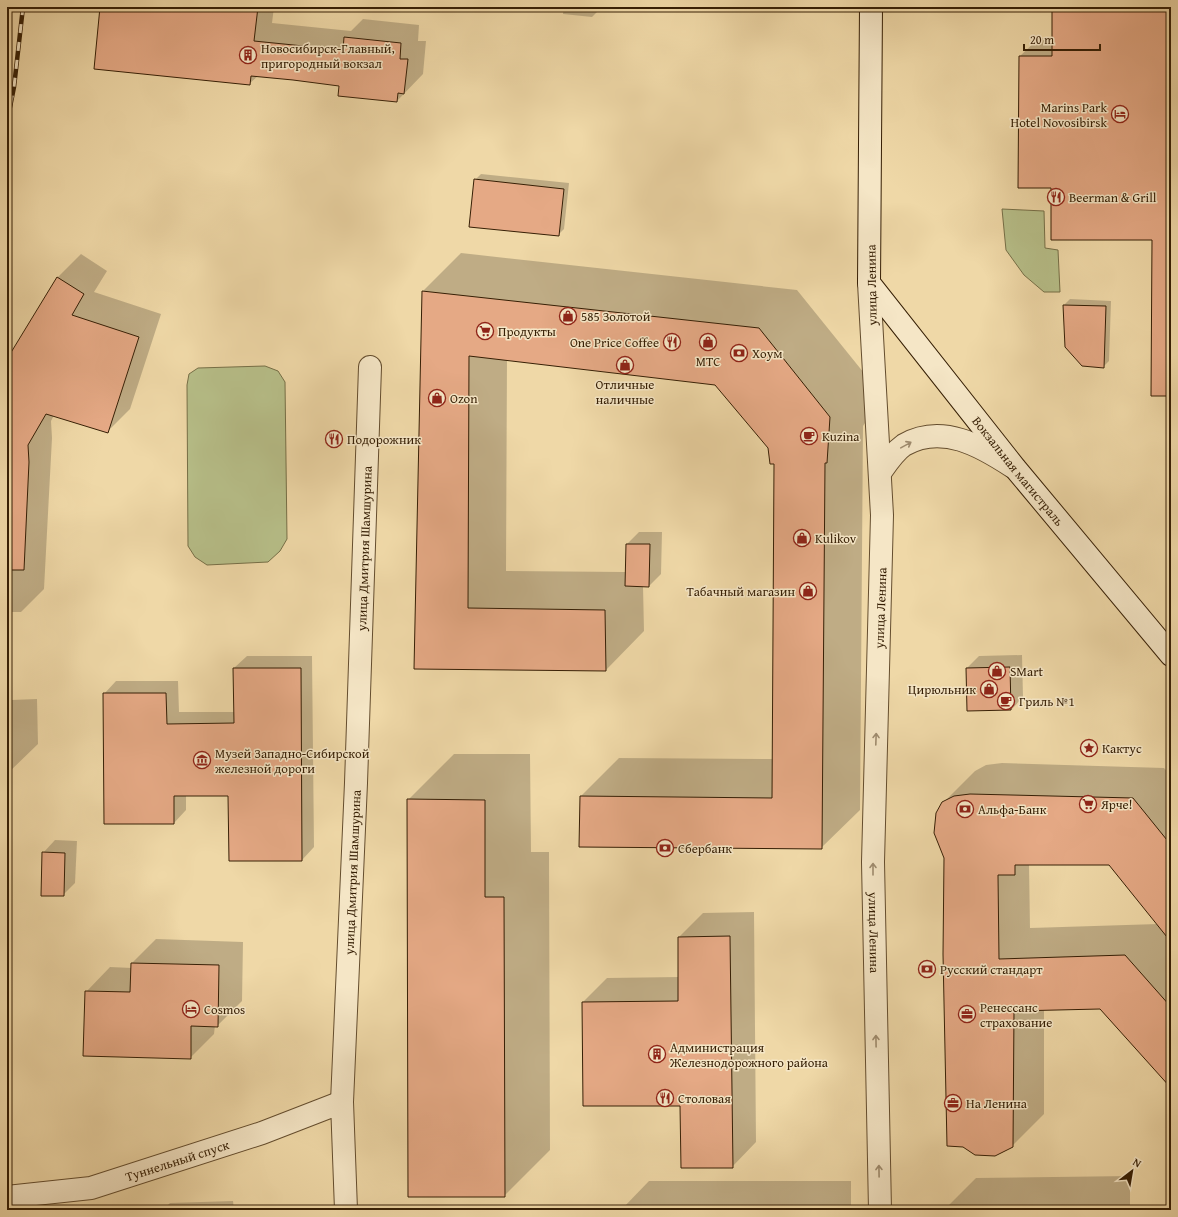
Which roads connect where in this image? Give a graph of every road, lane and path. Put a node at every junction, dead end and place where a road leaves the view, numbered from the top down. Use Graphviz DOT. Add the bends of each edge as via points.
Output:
graph roads {
  1 [pos="871,7"];
  2 [pos="869,283"];
  3 [pos="370,367"];
  4 [pos="1015,468"];
  5 [pos="880,473"];
  6 [pos="1171,655"];
  7 [pos="342,1102"];
  8 [pos="7,1197"];
  9 [pos="346,1210"];
  10 [pos="880,1210"];
  1 -- 2 [label="street, улица Ленина"];
  2 -- 4 [label="street, Вокзальная магистраль"];
  2 -- 5 [label="street, улица Ленина"];
  3 -- 7 [label="street, улица Дмитрия Шамшурина"];
  5 -- 4 [label="street, one-way" via="891,457 904,446 925,437 952,437 983,448"];
  4 -- 6 [label="street, Вокзальная магистраль"];
  10 -- 5 [label="street, улица Ленина, one-way" via="873,862 882,527"];
  7 -- 8 [label="street, Туннельный спуск" via="262,1133 91,1188"];
  7 -- 9 [label="street, улица Дмитрия Шамшурина"];
}
